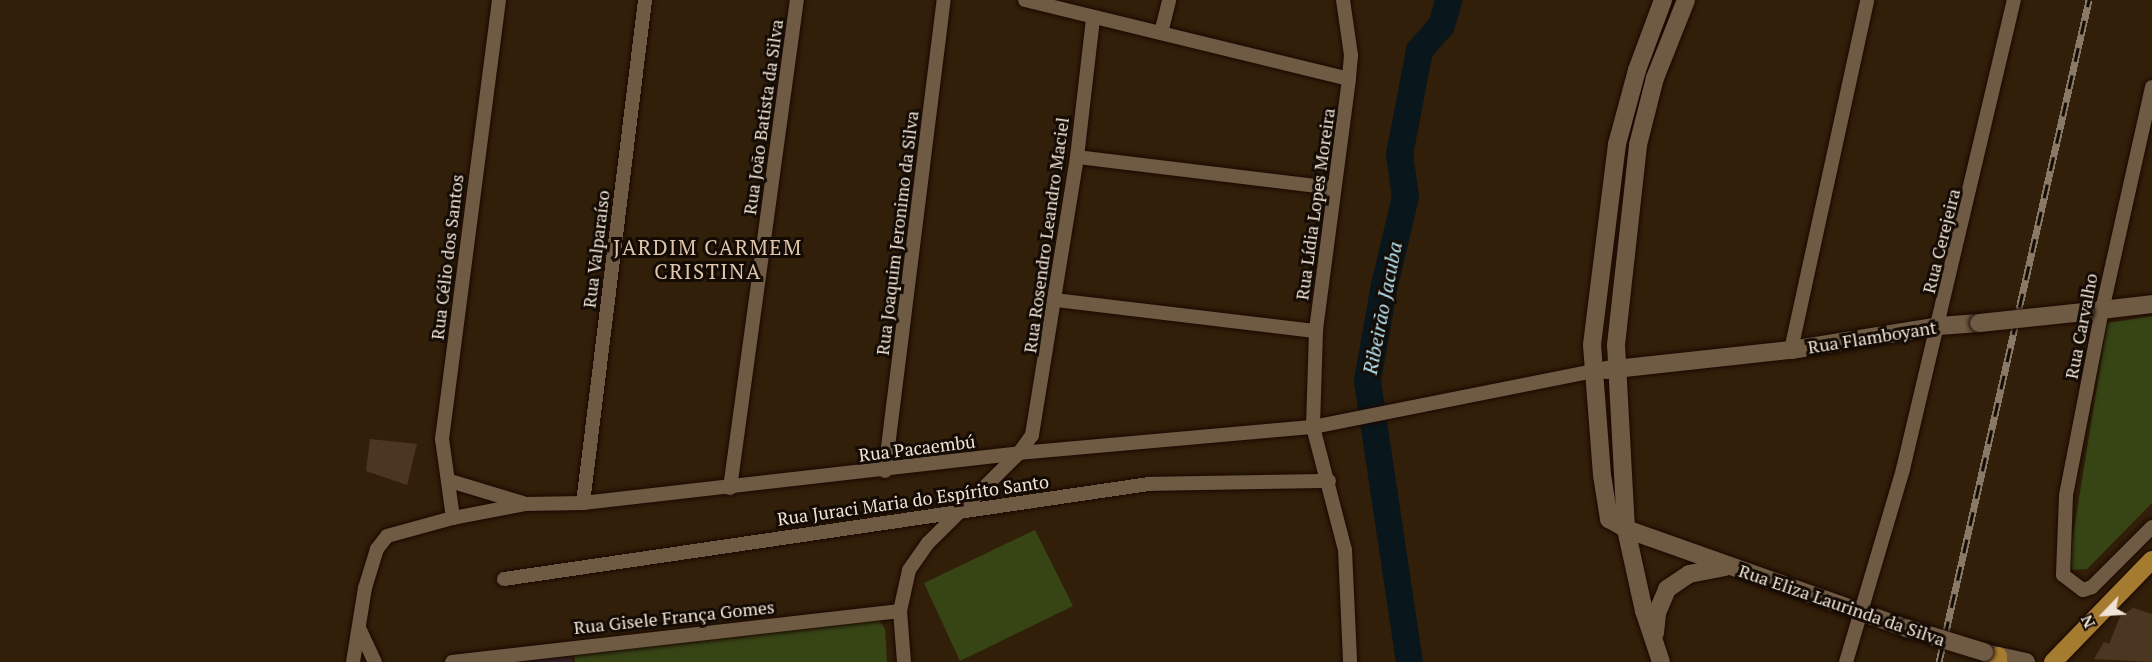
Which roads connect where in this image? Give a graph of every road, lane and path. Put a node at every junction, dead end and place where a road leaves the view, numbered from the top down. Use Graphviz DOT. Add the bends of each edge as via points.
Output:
graph roads {
  1 [pos="499,0"];
  2 [pos="645,0"];
  3 [pos="797,0"];
  4 [pos="944,0"];
  5 [pos="1025,0"];
  6 [pos="1169,0"];
  7 [pos="1343,0"];
  8 [pos="1663,0"];
  9 [pos="1686,0"];
  10 [pos="1867,0"];
  11 [pos="2014,0"];
  12 [pos="1093,19"];
  13 [pos="1161,33"];
  14 [pos="1349,79"];
  15 [pos="2152,87"];
  16 [pos="1077,157"];
  17 [pos="1333,188"];
  18 [pos="1055,300"];
  19 [pos="2152,304"];
  20 [pos="2093,311"];
  21 [pos="1939,326"];
  22 [pos="1316,331"];
  23 [pos="1791,350"];
  24 [pos="1617,369"];
  25 [pos="1592,371"];
  26 [pos="1313,427"];
  27 [pos="1019,453"];
  28 [pos="885,471"];
  29 [pos="450,481"];
  30 [pos="1329,482"];
  31 [pos="730,488"];
  32 [pos="583,503"];
  33 [pos="525,504"];
  34 [pos="961,511"];
  35 [pos="453,518"];
  36 [pos="2152,527"];
  37 [pos="1626,529"];
  38 [pos="2152,552"];
  39 [pos="2152,560"];
  40 [pos="1728,566"];
  41 [pos="2136,576"];
  42 [pos="504,579"];
  43 [pos="900,611"];
  44 [pos="1859,612"];
  45 [pos="358,626"];
  46 [pos="1654,641"];
  47 [pos="1993,657"];
  48 [pos="353,662"];
  49 [pos="375,662"];
  50 [pos="452,662"];
  51 [pos="904,662"];
  52 [pos="1350,662"];
  53 [pos="1661,662"];
  54 [pos="1846,662"];
  55 [pos="2026,662"];
  56 [pos="2053,662"];
  1 -- 29 [label="street, Rua Célio dos Santos" via="442,440"];
  2 -- 32 [label="street, Rua Valparaíso"];
  3 -- 31 [label="street, Rua João Batista da Silva"];
  4 -- 28 [label="street, Rua Joaquim Jeronimo da Silva"];
  5 -- 12 [label="street"];
  6 -- 13 [label="street"];
  7 -- 14 [label="street, Rua Lídia Lopes Moreira" via="1351,55"];
  8 -- 25 [label="main road" via="1637,70 1617,144"];
  9 -- 24 [label="main road" via="1655,78 1632,177 1618,303"];
  10 -- 23 [label="street"];
  11 -- 21 [label="street, Rua Cerejeira"];
  12 -- 13 [label="street"];
  12 -- 16 [label="street, Rua Rosendro Leandro Maciel"];
  13 -- 14 [label="street"];
  14 -- 17 [label="street, Rua Lídia Lopes Moreira" via="1345,134"];
  15 -- 20 [label="street, Rua Carvalho"];
  16 -- 17 [label="street"];
  16 -- 18 [label="street, Rua Rosendro Leandro Maciel"];
  17 -- 22 [label="street, Rua Lídia Lopes Moreira"];
  18 -- 22 [label="street"];
  18 -- 27 [label="street, Rua Rosendro Leandro Maciel" via="1032,435"];
  19 -- 20 [label="main road, Rua Flamboyant"];
  20 -- 21 [label="main road, Rua Flamboyant, bridge"];
  20 -- 36 [label="street, Rua Carvalho" via="2066,496 2063,575 2083,590 2092,587"];
  21 -- 23 [label="main road, Rua Flamboyant"];
  21 -- 44 [label="street, Rua Cerejeira" via="1904,469"];
  22 -- 26 [label="street, Rua Lídia Lopes Moreira"];
  23 -- 24 [label="main road, Rua Flamboyant"];
  24 -- 25 [label="main road, Rua Flamboyant"];
  24 -- 37 [label="main road"];
  25 -- 26 [label="street, Rua Pacaembú"];
  25 -- 37 [label="main road" via="1606,510 1613,523"];
  26 -- 27 [label="street, Rua Pacaembú"];
  26 -- 30 [label="street, Rua Lídia Lopes Moreira"];
  27 -- 28 [label="street, Rua Pacaembú"];
  27 -- 34 [label="street, Rua Rosendro Leandro Maciel"];
  28 -- 31 [label="street, Rua Pacaembú"];
  29 -- 33 [label="street, Rua Pacaembú"];
  29 -- 35 [label="street, Rua Célio dos Santos"];
  30 -- 34 [label="street, Rua Juraci Maria do Espírito Santo" via="1149,484"];
  30 -- 52 [label="street, Rua Lídia Lopes Moreira" via="1345,550"];
  31 -- 32 [label="street, Rua Pacaembú"];
  32 -- 33 [label="street, Rua Pacaembú"];
  33 -- 35 [label="street, Rua Pacaembú"];
  34 -- 42 [label="street, Rua Juraci Maria do Espírito Santo"];
  34 -- 43 [label="street, Rua Rosendro Leandro Maciel" via="928,543 909,570"];
  35 -- 45 [label="street, Rua Pacaembú" via="387,536 370,570"];
  37 -- 40 [label="main road, Rua Eliza Laurinda da Silva"];
  37 -- 46 [label="main road"];
  38 -- 41 [label="main road"];
  39 -- 41 [label="main road"];
  40 -- 44 [label="main road, Rua Eliza Laurinda da Silva"];
  40 -- 46 [label="main road, Rua Eliza Laurinda da Silva" via="1689,574 1667,589 1657,613"];
  41 -- 56 [label="main road"];
  43 -- 50 [label="street, Rua Gisele França Gomes"];
  43 -- 51 [label="street, Rua Rosendro Leandro Maciel"];
  44 -- 47 [label="main road, Rua Eliza Laurinda da Silva, bridge"];
  44 -- 54 [label="street, Rua Cerejeira"];
  45 -- 48 [label="street, Rua Pacaembú"];
  45 -- 49 [label="street"];
  46 -- 53 [label="main road"];
  47 -- 55 [label="main road, Rua Eliza Laurinda da Silva"];
}
